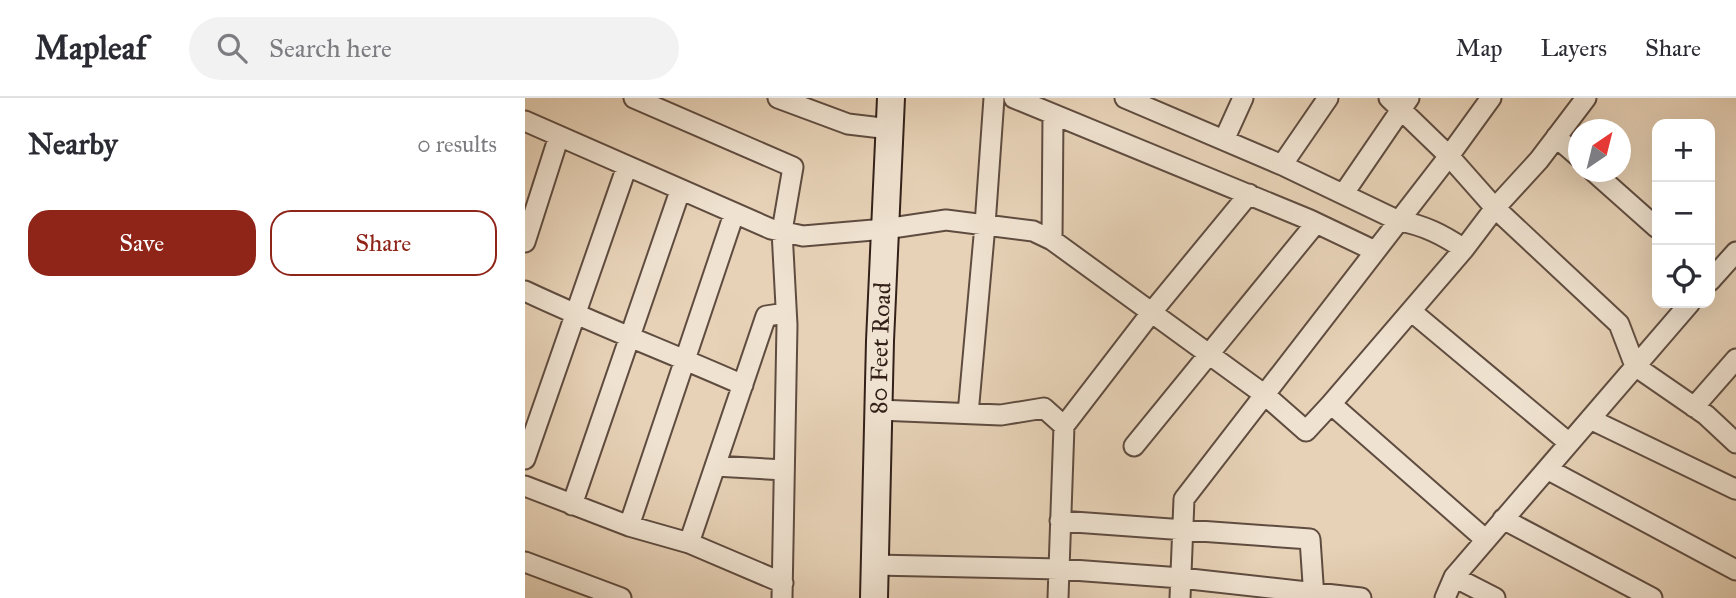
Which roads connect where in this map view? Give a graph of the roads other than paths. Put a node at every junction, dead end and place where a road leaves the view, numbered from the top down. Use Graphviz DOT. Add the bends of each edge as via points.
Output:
graph roads {
  1 [pos="634,98"];
  2 [pos="778,98"];
  3 [pos="891,98"];
  4 [pos="994,98"];
  5 [pos="1014,98"];
  6 [pos="1125,98"];
  7 [pos="1243,98"];
  8 [pos="1328,98"];
  9 [pos="1491,98"];
  10 [pos="1582,100"];
  11 [pos="1400,102"];
  12 [pos="1053,114"];
  13 [pos="525,121"];
  14 [pos="890,128"];
  15 [pos="559,136"];
  16 [pos="1556,137"];
  17 [pos="1224,140"];
  18 [pos="1568,147"];
  19 [pos="1449,156"];
  20 [pos="1282,165"];
  21 [pos="627,166"];
  22 [pos="1605,182"];
  23 [pos="680,191"];
  24 [pos="1344,193"];
  25 [pos="1248,194"];
  26 [pos="1495,208"];
  27 [pos="734,214"];
  28 [pos="1399,221"];
  29 [pos="1317,223"];
  30 [pos="1652,224"];
  31 [pos="985,225"];
  32 [pos="885,229"];
  33 [pos="782,232"];
  34 [pos="1052,240"];
  35 [pos="525,242"];
  36 [pos="1464,249"];
  37 [pos="1375,251"];
  38 [pos="1736,252"];
  39 [pos="1715,274"];
  40 [pos="525,291"];
  41 [pos="1686,308"];
  42 [pos="1411,311"];
  43 [pos="786,313"];
  44 [pos="1151,313"];
  45 [pos="575,315"];
  46 [pos="629,338"];
  47 [pos="1209,354"];
  48 [pos="685,359"];
  49 [pos="1736,359"];
  50 [pos="1635,366"];
  51 [pos="743,385"];
  52 [pos="1265,395"];
  53 [pos="1331,404"];
  54 [pos="1694,407"];
  55 [pos="879,410"];
  56 [pos="968,414"];
  57 [pos="1590,419"];
  58 [pos="1065,426"];
  59 [pos="1735,441"];
  60 [pos="1569,443"];
  61 [pos="1134,446"];
  62 [pos="525,459"];
  63 [pos="715,466"];
  64 [pos="1547,468"];
  65 [pos="784,470"];
  66 [pos="525,486"];
  67 [pos="1736,488"];
  68 [pos="572,505"];
  69 [pos="1503,519"];
  70 [pos="1060,521"];
  71 [pos="629,526"];
  72 [pos="1183,530"];
  73 [pos="1486,540"];
  74 [pos="689,543"];
  75 [pos="1733,561"];
  76 [pos="525,562"];
  77 [pos="874,565"];
  78 [pos="1059,569"];
  79 [pos="1454,577"];
  80 [pos="1181,588"];
  81 [pos="782,591"];
  82 [pos="1314,595"];
  83 [pos="621,598"];
  84 [pos="874,598"];
  85 [pos="1058,598"];
  86 [pos="1361,598"];
  87 [pos="1445,598"];
  88 [pos="1495,598"];
  89 [pos="1652,598"];
  1 -- 33 [label="street" via="793,167"];
  2 -- 14 [label="street" via="848,124"];
  3 -- 14 [label="main road, 80 Feet Road"];
  4 -- 31 [label="street"];
  5 -- 12 [label="street"];
  6 -- 17 [label="street"];
  7 -- 17 [label="street"];
  8 -- 20 [label="street"];
  9 -- 19 [label="street"];
  10 -- 16 [label="street"];
  11 -- 19 [label="street"];
  11 -- 24 [label="street"];
  12 -- 25 [label="street"];
  12 -- 34 [label="street"];
  13 -- 15 [label="street"];
  14 -- 32 [label="main road, 80 Feet Road"];
  15 -- 21 [label="street"];
  15 -- 35 [label="street"];
  16 -- 18 [label="street"];
  16 -- 26 [label="street"];
  17 -- 20 [label="street"];
  19 -- 26 [label="street"];
  19 -- 28 [label="street"];
  20 -- 24 [label="street"];
  21 -- 23 [label="street"];
  21 -- 45 [label="street"];
  22 -- 30 [label="street"];
  23 -- 27 [label="street"];
  23 -- 46 [label="street"];
  24 -- 28 [label="street"];
  25 -- 29 [label="street"];
  25 -- 44 [label="street"];
  26 -- 36 [label="street"];
  26 -- 50 [label="street" via="1619,324"];
  27 -- 33 [label="street"];
  27 -- 48 [label="street"];
  28 -- 36 [label="street" via="1439,232"];
  28 -- 37 [label="street"];
  29 -- 37 [label="street"];
  29 -- 47 [label="street"];
  31 -- 32 [label="street" via="946,220"];
  31 -- 34 [label="street" via="1033,231"];
  31 -- 56 [label="street"];
  32 -- 33 [label="street" via="803,236"];
  32 -- 55 [label="main road, 80 Feet Road"];
  33 -- 43 [label="street"];
  34 -- 44 [label="street"];
  36 -- 42 [label="street"];
  37 -- 52 [label="street"];
  38 -- 39 [label="street"];
  40 -- 45 [label="street"];
  41 -- 50 [label="street"];
  42 -- 53 [label="street"];
  42 -- 60 [label="street"];
  43 -- 51 [label="street" via="766,316"];
  43 -- 65 [label="street"];
  44 -- 47 [label="street"];
  44 -- 58 [label="street"];
  45 -- 46 [label="street"];
  45 -- 62 [label="street"];
  46 -- 48 [label="street"];
  46 -- 68 [label="street"];
  47 -- 52 [label="street"];
  47 -- 61 [label="street"];
  48 -- 51 [label="street"];
  48 -- 71 [label="street"];
  49 -- 54 [label="street"];
  50 -- 54 [label="street"];
  50 -- 57 [label="street"];
  51 -- 63 [label="street"];
  52 -- 53 [label="street" via="1306,431"];
  52 -- 72 [label="street" via="1184,499"];
  53 -- 73 [label="street"];
  54 -- 59 [label="street"];
  55 -- 56 [label="street"];
  55 -- 77 [label="main road, 80 Feet Road"];
  56 -- 58 [label="street" via="1001,415 1044,408"];
  57 -- 60 [label="street"];
  57 -- 67 [label="street"];
  58 -- 70 [label="street"];
  60 -- 64 [label="street"];
  63 -- 65 [label="street"];
  63 -- 74 [label="street"];
  64 -- 69 [label="street"];
  64 -- 75 [label="street"];
  65 -- 81 [label="street"];
  66 -- 68 [label="street"];
  68 -- 71 [label="street"];
  69 -- 73 [label="street"];
  69 -- 89 [label="street"];
  70 -- 72 [label="street"];
  70 -- 78 [label="street"];
  71 -- 74 [label="street"];
  72 -- 80 [label="street"];
  72 -- 82 [label="street" via="1310,539"];
  73 -- 79 [label="street"];
  74 -- 81 [label="street"];
  76 -- 83 [label="street"];
  77 -- 78 [label="street"];
  77 -- 84 [label="main road, 80 Feet Road"];
  78 -- 80 [label="street"];
  78 -- 85 [label="street"];
  79 -- 87 [label="street"];
  79 -- 88 [label="street"];
  80 -- 82 [label="street"];
  82 -- 86 [label="street"];
}
